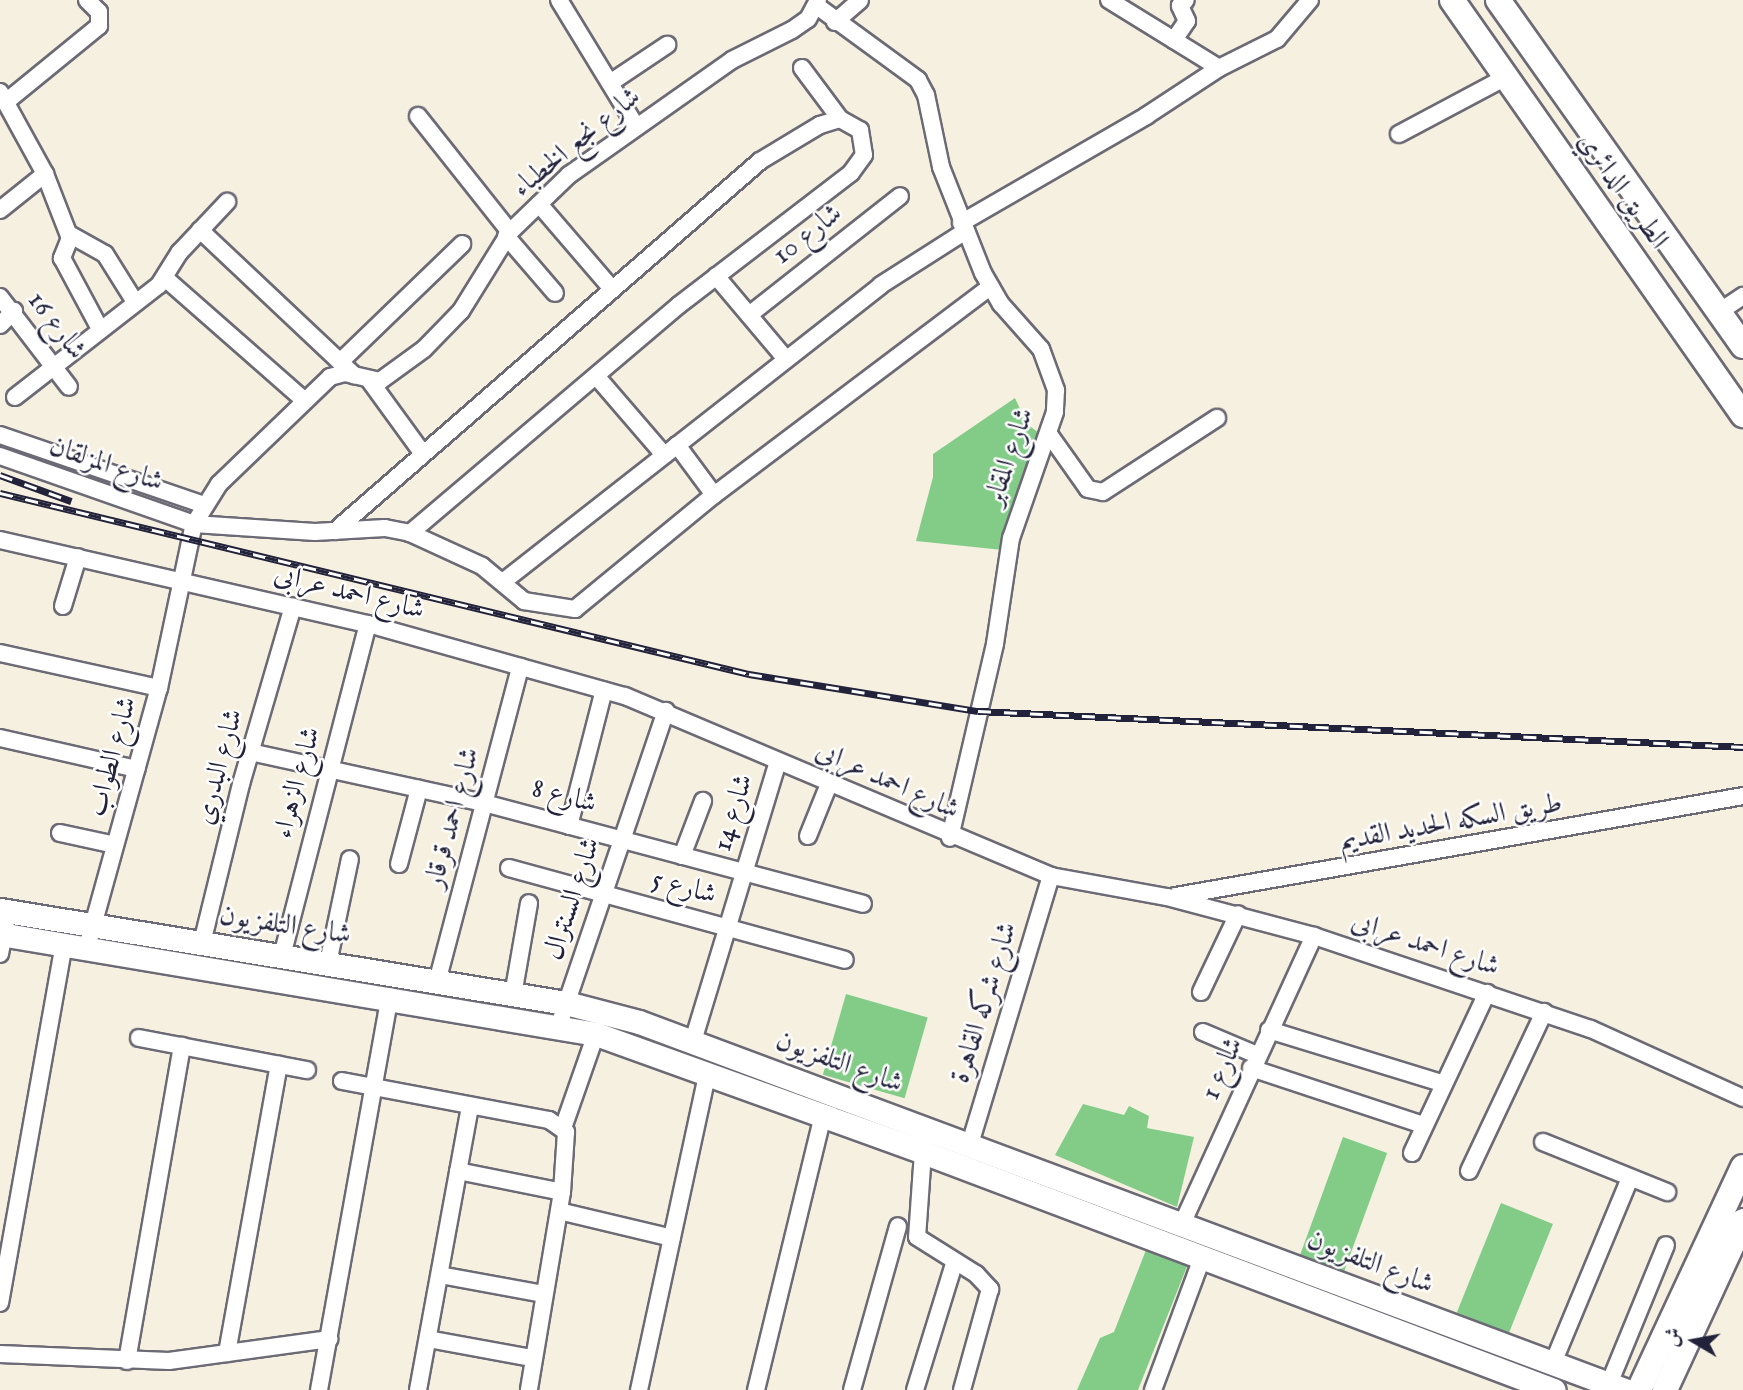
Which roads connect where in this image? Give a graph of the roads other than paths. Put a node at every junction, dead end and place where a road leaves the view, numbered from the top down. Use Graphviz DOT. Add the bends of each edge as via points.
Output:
graph roads {
  1 [pos="87,0"];
  2 [pos="559,0"];
  3 [pos="860,0"];
  4 [pos="1109,0"];
  5 [pos="1186,0"];
  6 [pos="1310,0"];
  7 [pos="1452,0"];
  8 [pos="1498,0"];
  9 [pos="817,3"];
  10 [pos="835,22"];
  11 [pos="1174,40"];
  12 [pos="667,45"];
  13 [pos="802,68"];
  14 [pos="1219,68"];
  15 [pos="1506,77"];
  16 [pos="610,83"];
  17 [pos="3,97"];
  18 [pos="1570,101"];
  19 [pos="418,116"];
  20 [pos="840,119"];
  21 [pos="1538,122"];
  22 [pos="636,126"];
  23 [pos="1399,134"];
  24 [pos="45,174"];
  25 [pos="900,196"];
  26 [pos="227,202"];
  27 [pos="539,204"];
  28 [pos="1,207"];
  29 [pos="963,228"];
  30 [pos="200,230"];
  31 [pos="69,234"];
  32 [pos="508,234"];
  33 [pos="462,244"];
  34 [pos="716,276"];
  35 [pos="165,278"];
  36 [pos="990,287"];
  37 [pos="613,290"];
  38 [pos="555,293"];
  39 [pos="1743,296"];
  40 [pos="0,297"];
  41 [pos="135,302"];
  42 [pos="14,311"];
  43 [pos="1719,312"];
  44 [pos="749,315"];
  45 [pos="0,325"];
  46 [pos="99,327"];
  47 [pos="1743,346"];
  48 [pos="786,359"];
  49 [pos="340,362"];
  50 [pos="53,365"];
  51 [pos="354,375"];
  52 [pos="597,377"];
  53 [pos="370,381"];
  54 [pos="69,387"];
  55 [pos="15,397"];
  56 [pos="305,401"];
  57 [pos="1743,415"];
  58 [pos="1217,418"];
  59 [pos="1049,434"];
  60 [pos="0,435"];
  61 [pos="670,450"];
  62 [pos="423,454"];
  63 [pos="0,456"];
  64 [pos="713,495"];
  65 [pos="204,505"];
  66 [pos="194,524"];
  67 [pos="335,531"];
  68 [pos="410,533"];
  69 [pos="0,540"];
  70 [pos="78,557"];
  71 [pos="181,578"];
  72 [pos="505,581"];
  73 [pos="63,606"];
  74 [pos="293,606"];
  75 [pos="368,624"];
  76 [pos="0,653"];
  77 [pos="520,667"];
  78 [pos="159,688"];
  79 [pos="604,690"];
  80 [pos="666,711"];
  81 [pos="0,738"];
  82 [pos="250,752"];
  83 [pos="778,762"];
  84 [pos="137,769"];
  85 [pos="328,769"];
  86 [pos="829,784"];
  87 [pos="419,789"];
  88 [pos="1743,796"];
  89 [pos="703,801"];
  90 [pos="484,803"];
  91 [pos="569,826"];
  92 [pos="60,833"];
  93 [pos="808,836"];
  94 [pos="950,838"];
  95 [pos="620,840"];
  96 [pos="116,845"];
  97 [pos="682,856"];
  98 [pos="350,859"];
  99 [pos="400,864"];
  100 [pos="509,868"];
  101 [pos="744,872"];
  102 [pos="1051,876"];
  103 [pos="602,893"];
  104 [pos="1167,897"];
  105 [pos="529,903"];
  106 [pos="863,904"];
  107 [pos="4,910"];
  108 [pos="1238,914"];
  109 [pos="93,925"];
  110 [pos="727,928"];
  111 [pos="1314,936"];
  112 [pos="1,941"];
  113 [pos="202,943"];
  114 [pos="64,944"];
  115 [pos="87,947"];
  116 [pos="282,956"];
  117 [pos="845,960"];
  118 [pos="328,963"];
  119 [pos="437,982"];
  120 [pos="1200,992"];
  121 [pos="1487,993"];
  122 [pos="513,995"];
  123 [pos="390,996"];
  124 [pos="1544,1012"];
  125 [pos="562,1014"];
  126 [pos="639,1022"];
  127 [pos="1269,1030"];
  128 [pos="1203,1032"];
  129 [pos="596,1034"];
  130 [pos="139,1038"];
  131 [pos="693,1041"];
  132 [pos="632,1045"];
  133 [pos="182,1046"];
  134 [pos="1254,1062"];
  135 [pos="279,1065"];
  136 [pos="307,1070"];
  137 [pos="708,1072"];
  138 [pos="342,1081"];
  139 [pos="1441,1083"];
  140 [pos="374,1088"];
  141 [pos="1743,1098"];
  142 [pos="470,1106"];
  143 [pos="823,1115"];
  144 [pos="1423,1125"];
  145 [pos="563,1128"];
  146 [pos="1543,1142"];
  147 [pos="970,1144"];
  148 [pos="923,1152"];
  149 [pos="1412,1153"];
  150 [pos="1743,1167"];
  151 [pos="458,1171"];
  152 [pos="1469,1171"];
  153 [pos="1630,1178"];
  154 [pos="562,1192"];
  155 [pos="1667,1192"];
  156 [pos="559,1210"];
  157 [pos="1743,1221"];
  158 [pos="1182,1224"];
  159 [pos="898,1226"];
  160 [pos="672,1238"];
  161 [pos="1666,1245"];
  162 [pos="1202,1258"];
  163 [pos="954,1264"];
  164 [pos="440,1275"];
  165 [pos="544,1294"];
  166 [pos="0,1303"];
  167 [pos="329,1339"];
  168 [pos="428,1339"];
  169 [pos="227,1353"];
  170 [pos="0,1354"];
  171 [pos="533,1358"];
  172 [pos="127,1361"];
  173 [pos="1553,1363"];
  174 [pos="1617,1387"];
  175 [pos="319,1390"];
  176 [pos="418,1390"];
  177 [pos="529,1390"];
  178 [pos="639,1390"];
  179 [pos="756,1390"];
  180 [pos="852,1390"];
  181 [pos="915,1390"];
  182 [pos="962,1390"];
  183 [pos="1153,1390"];
  184 [pos="1554,1390"];
  185 [pos="1639,1390"];
  186 [pos="1665,1390"];
  1 -- 17 [label="street" via="99,12 99,26"];
  2 -- 16 [label="street"];
  3 -- 10 [label="street"];
  4 -- 11 [label="street"];
  5 -- 11 [label="street" via="1181,6 1187,21"];
  6 -- 14 [label="street" via="1277,39"];
  7 -- 15 [label="main road, الطريق الدائري"];
  8 -- 18 [label="main road, الطريق الدائري"];
  9 -- 10 [label="street, شارع المقابر"];
  9 -- 22 [label="street, شارع نجع الخطباء" via="792,30 732,60"];
  10 -- 29 [label="street, شارع المقابر" via="906,67 918,80"];
  11 -- 14 [label="street"];
  12 -- 16 [label="street"];
  13 -- 20 [label="street"];
  14 -- 29 [label="street"];
  15 -- 21 [label="main road, الطريق الدائري"];
  15 -- 23 [label="street"];
  16 -- 22 [label="street"];
  17 -- 24 [label="street"];
  18 -- 21 [label="main road"];
  18 -- 43 [label="main road, الطريق الدائري"];
  19 -- 32 [label="street"];
  20 -- 34 [label="street" via="850,121 865,142 859,165"];
  20 -- 37 [label="street" via="820,125 760,161"];
  21 -- 57 [label="main road, الطريق الدائري"];
  22 -- 27 [label="street, شارع نجع الخطباء"];
  24 -- 28 [label="street"];
  24 -- 31 [label="street"];
  25 -- 44 [label="street, شارع 10"];
  26 -- 30 [label="street"];
  27 -- 32 [label="street, شارع نجع الخطباء"];
  27 -- 37 [label="street"];
  29 -- 36 [label="street, شارع المقابر"];
  29 -- 48 [label="street"];
  30 -- 35 [label="street"];
  30 -- 49 [label="street"];
  31 -- 41 [label="street" via="104,254"];
  31 -- 46 [label="street" via="62,258"];
  32 -- 38 [label="street"];
  32 -- 53 [label="street, شارع نجع الخطباء" via="444,331 387,377"];
  33 -- 49 [label="street"];
  34 -- 44 [label="street"];
  34 -- 52 [label="street"];
  35 -- 41 [label="street"];
  35 -- 56 [label="street"];
  36 -- 59 [label="street, شارع المقابر" via="1051,369 1056,401"];
  36 -- 64 [label="street, شارع المزلقان"];
  37 -- 62 [label="street"];
  39 -- 43 [label="street"];
  40 -- 42 [label="street, شارع 16"];
  41 -- 46 [label="street"];
  42 -- 45 [label="street"];
  42 -- 50 [label="street, شارع 16"];
  43 -- 47 [label="main road, الطريق الدائري"];
  44 -- 48 [label="street"];
  46 -- 50 [label="street"];
  48 -- 61 [label="street"];
  49 -- 51 [label="street"];
  50 -- 54 [label="street, شارع 16"];
  50 -- 55 [label="street"];
  51 -- 53 [label="street"];
  51 -- 56 [label="street" via="330,377"];
  52 -- 61 [label="street"];
  52 -- 68 [label="street"];
  53 -- 62 [label="street"];
  56 -- 65 [label="street" via="239,463"];
  58 -- 59 [label="street" via="1103,492 1088,489"];
  59 -- 94 [label="street, شارع المقابر" via="1011,538 995,644"];
  60 -- 65 [label="street"];
  61 -- 64 [label="street"];
  61 -- 72 [label="street"];
  62 -- 67 [label="street"];
  63 -- 66 [label="street, شارع المزلقان"];
  64 -- 72 [label="street, شارع المزلقان" via="575,609 524,601"];
  65 -- 66 [label="street"];
  66 -- 67 [label="street, شارع المزلقان"];
  66 -- 71 [label="street"];
  67 -- 68 [label="street, شارع المزلقان" via="373,527"];
  68 -- 72 [label="street, شارع المزلقان"];
  69 -- 70 [label="street, شارع احمد عرابى"];
  70 -- 71 [label="street, شارع احمد عرابى"];
  70 -- 73 [label="street"];
  71 -- 74 [label="street, شارع احمد عرابى"];
  71 -- 78 [label="street, شارع الطواب"];
  74 -- 75 [label="street, شارع احمد عرابى"];
  74 -- 82 [label="street, شارع البدري"];
  75 -- 77 [label="street, شارع احمد عرابى"];
  75 -- 85 [label="street, شارع الزهراء"];
  76 -- 78 [label="street"];
  77 -- 79 [label="street, شارع احمد عرابى"];
  77 -- 90 [label="street, شارع احمد قرقار"];
  78 -- 84 [label="street, شارع الطواب"];
  79 -- 80 [label="street, شارع احمد عرابى"];
  79 -- 91 [label="street"];
  80 -- 83 [label="street, شارع احمد عرابى"];
  80 -- 95 [label="street, شارع السنترال"];
  81 -- 84 [label="street"];
  82 -- 85 [label="street, شارع 8"];
  82 -- 113 [label="street, شارع البدري"];
  83 -- 86 [label="street, شارع احمد عرابى"];
  83 -- 101 [label="street, شارع 14"];
  84 -- 96 [label="street, شارع الطواب"];
  85 -- 87 [label="street, شارع 8"];
  85 -- 116 [label="street, شارع الزهراء"];
  86 -- 93 [label="street"];
  86 -- 94 [label="street, شارع احمد عرابى"];
  87 -- 90 [label="street, شارع 8"];
  87 -- 99 [label="street"];
  88 -- 104 [label="street, طريق السكه الحديد القديم"];
  89 -- 97 [label="street"];
  90 -- 91 [label="street, شارع 8"];
  90 -- 119 [label="street, شارع احمد قرقار"];
  91 -- 95 [label="street, شارع 8"];
  92 -- 96 [label="street"];
  94 -- 102 [label="street, شارع احمد عرابى"];
  95 -- 97 [label="street, شارع 8"];
  95 -- 103 [label="street, شارع السنترال"];
  96 -- 109 [label="street, شارع الطواب"];
  97 -- 101 [label="street, شارع 8"];
  98 -- 118 [label="street"];
  100 -- 103 [label="street, شارع 5"];
  101 -- 106 [label="street, شارع 8"];
  101 -- 110 [label="street, شارع 14"];
  102 -- 104 [label="street, شارع احمد عرابى"];
  102 -- 147 [label="street, شارع شركه القاهرة"];
  103 -- 110 [label="street, شارع 5"];
  103 -- 125 [label="street, شارع السنترال"];
  104 -- 108 [label="street, شارع احمد عرابى"];
  105 -- 122 [label="street"];
  107 -- 109 [label="main road, شارع التلفزيون"];
  107 -- 112 [label="street"];
  108 -- 111 [label="street, شارع احمد عرابى"];
  108 -- 120 [label="street"];
  109 -- 113 [label="main road, شارع التلفزيون"];
  109 -- 115 [label="street, شارع الطواب"];
  110 -- 117 [label="street, شارع 5"];
  110 -- 131 [label="street, شارع 14"];
  111 -- 121 [label="street, شارع احمد عرابى"];
  111 -- 127 [label="street, شارع 1"];
  112 -- 114 [label="main road, شارع التلفزيون"];
  113 -- 116 [label="main road, شارع التلفزيون"];
  114 -- 115 [label="main road, شارع التلفزيون"];
  114 -- 166 [label="street"];
  115 -- 123 [label="main road, شارع التلفزيون"];
  116 -- 118 [label="main road, شارع التلفزيون"];
  118 -- 119 [label="main road, شارع التلفزيون"];
  119 -- 122 [label="main road, شارع التلفزيون"];
  121 -- 124 [label="street, شارع احمد عرابى"];
  121 -- 139 [label="street"];
  122 -- 125 [label="main road, شارع التلفزيون"];
  123 -- 125 [label="main road, شارع التلفزيون"];
  123 -- 140 [label="street"];
  124 -- 141 [label="street, شارع احمد عرابى" via="1637,1047"];
  124 -- 152 [label="street"];
  125 -- 126 [label="main road, شارع التلفزيون"];
  125 -- 129 [label="main road, شارع التلفزيون"];
  126 -- 131 [label="main road, شارع التلفزيون"];
  126 -- 132 [label="main road"];
  127 -- 134 [label="street, شارع 1"];
  127 -- 139 [label="street"];
  128 -- 134 [label="street"];
  129 -- 132 [label="main road, شارع التلفزيون"];
  129 -- 145 [label="street"];
  130 -- 133 [label="street"];
  131 -- 147 [label="main road, شارع التلفزيون"];
  132 -- 137 [label="main road, شارع التلفزيون"];
  133 -- 135 [label="street"];
  133 -- 172 [label="street"];
  134 -- 144 [label="street"];
  134 -- 158 [label="street, شارع 1"];
  135 -- 136 [label="street"];
  135 -- 169 [label="street"];
  137 -- 143 [label="main road, شارع التلفزيون"];
  137 -- 160 [label="street"];
  138 -- 140 [label="street"];
  139 -- 144 [label="street"];
  140 -- 142 [label="street"];
  140 -- 167 [label="street"];
  142 -- 145 [label="street" via="549,1120"];
  142 -- 151 [label="street"];
  143 -- 148 [label="main road, شارع التلفزيون"];
  143 -- 179 [label="street"];
  144 -- 149 [label="street"];
  145 -- 154 [label="street" via="568,1143"];
  146 -- 153 [label="street"];
  147 -- 158 [label="main road, شارع التلفزيون"];
  148 -- 162 [label="main road, شارع التلفزيون"];
  148 -- 163 [label="street" via="917,1237"];
  150 -- 185 [label="main road"];
  151 -- 154 [label="street"];
  151 -- 164 [label="street"];
  153 -- 155 [label="street"];
  153 -- 173 [label="street"];
  154 -- 156 [label="street"];
  156 -- 160 [label="street"];
  156 -- 165 [label="street"];
  157 -- 186 [label="main road"];
  158 -- 173 [label="main road, شارع التلفزيون"];
  159 -- 180 [label="street"];
  160 -- 178 [label="street"];
  161 -- 174 [label="street"];
  162 -- 183 [label="street"];
  162 -- 184 [label="main road, شارع التلفزيون"];
  163 -- 181 [label="street"];
  163 -- 182 [label="street" via="986,1282 990,1298"];
  164 -- 165 [label="street"];
  164 -- 168 [label="street"];
  165 -- 171 [label="street"];
  167 -- 169 [label="street"];
  167 -- 175 [label="street"];
  168 -- 171 [label="street"];
  168 -- 176 [label="street"];
  169 -- 172 [label="street"];
  170 -- 172 [label="street"];
  171 -- 177 [label="street"];
  173 -- 174 [label="main road, شارع التلفزيون"];
}
